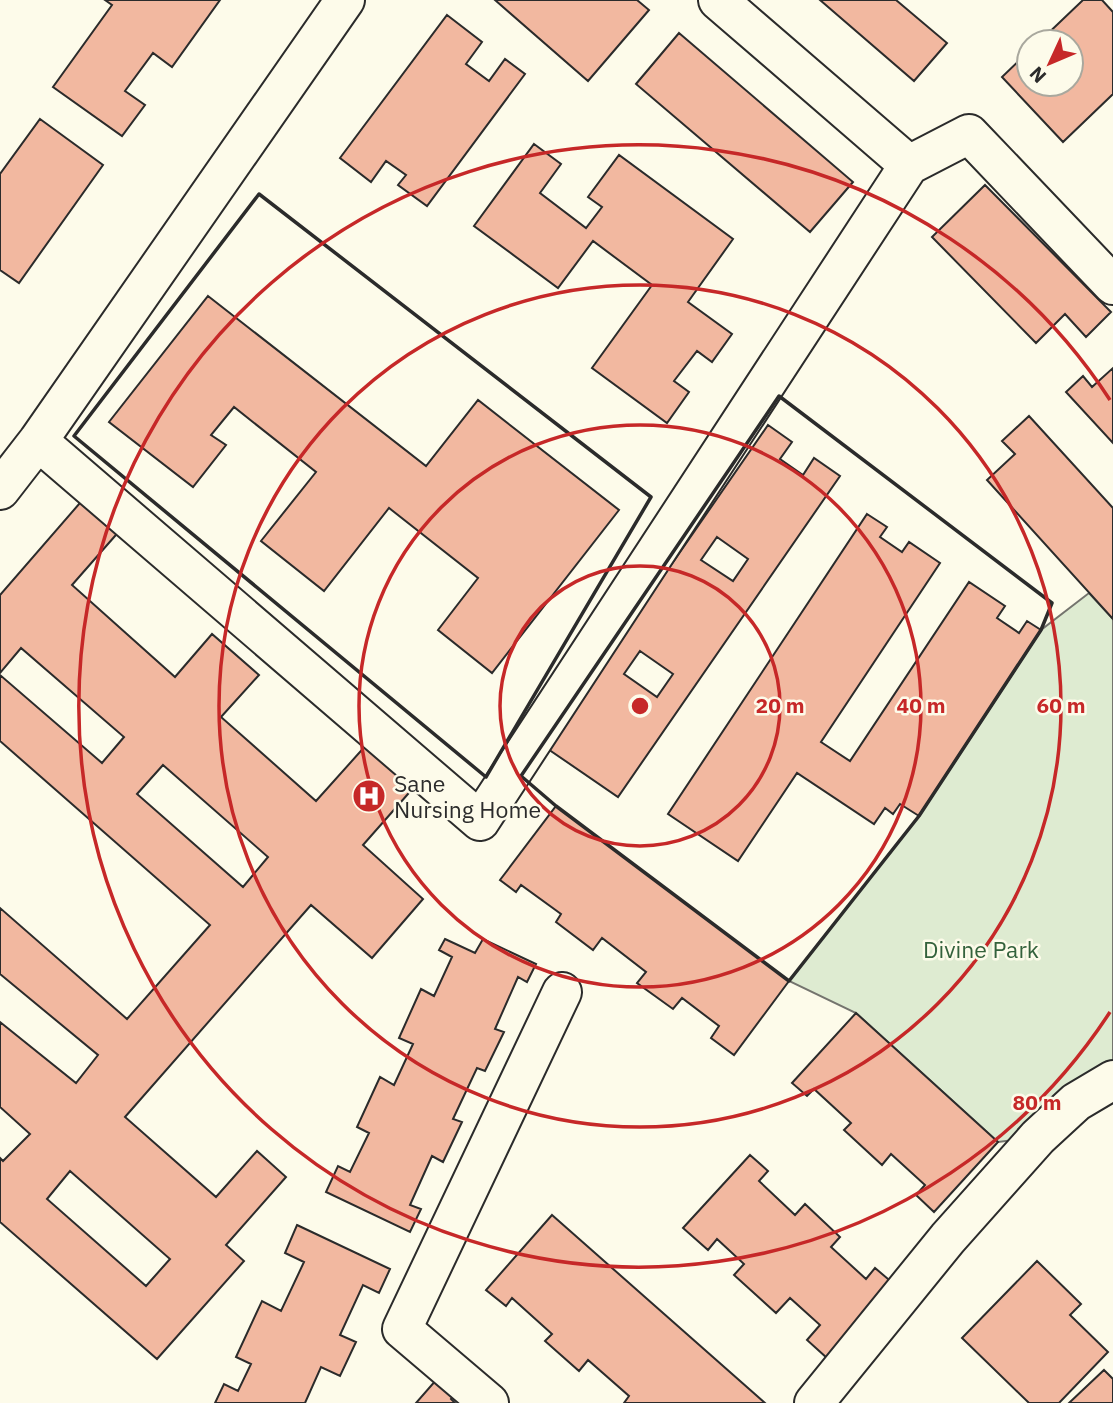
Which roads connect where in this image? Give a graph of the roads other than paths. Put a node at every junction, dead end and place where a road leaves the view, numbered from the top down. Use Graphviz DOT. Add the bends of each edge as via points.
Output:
graph roads {
  1 [pos="345,0"];
  2 [pos="719,0"];
  3 [pos="909,164"];
  4 [pos="1113,285"];
  5 [pos="38,441"];
  6 [pos="0,490"];
  7 [pos="562,992"];
  8 [pos="1113,1080"];
  9 [pos="489,1403"];
  10 [pos="814,1403"];
  1 -- 5 [label="street"];
  2 -- 3 [label="street"];
  3 -- 4 [label="street" via="969,134"];
  3 -- 5 [label="street" via="480,821"];
  5 -- 6 [label="street"];
  7 -- 9 [label="street" via="402,1329"];
  8 -- 10 [label="street" via="1076,1102 1038,1137 948,1238"];
}
